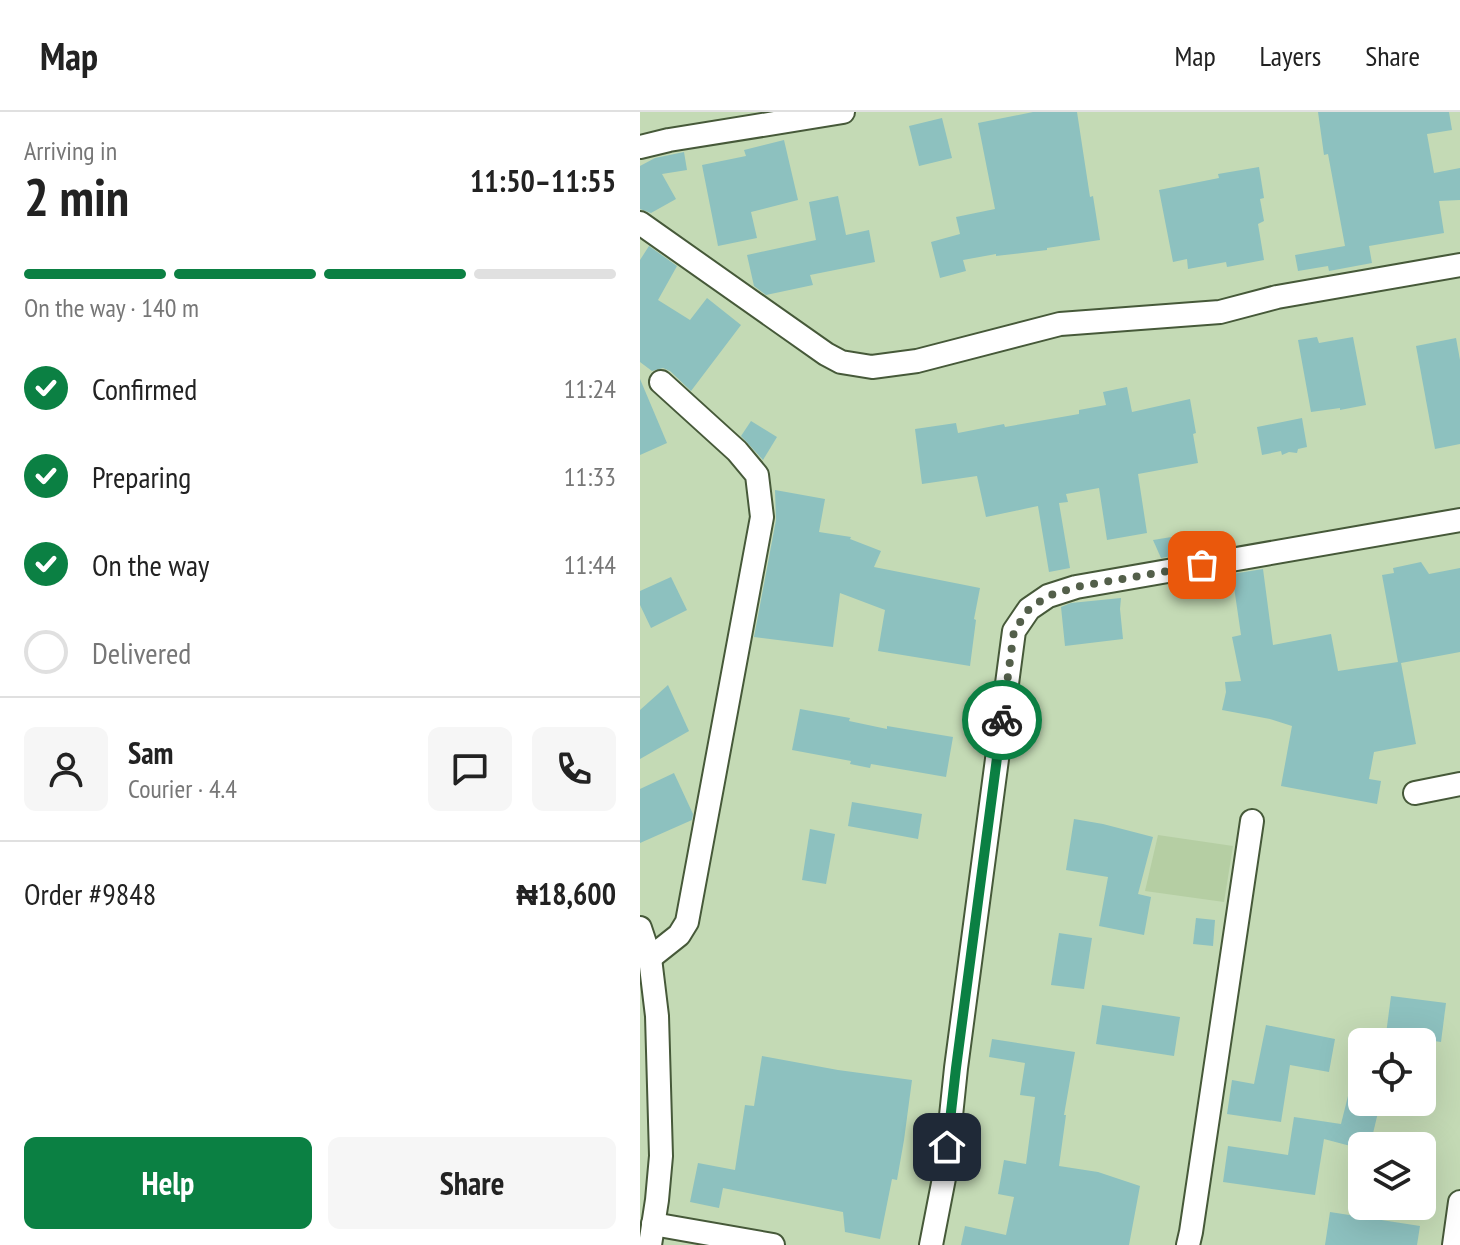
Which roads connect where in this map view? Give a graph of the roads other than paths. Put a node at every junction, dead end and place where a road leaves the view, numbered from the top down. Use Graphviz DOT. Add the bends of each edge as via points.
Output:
graph roads {
  1 [pos="843,112"];
  2 [pos="640,147"];
  3 [pos="640,223"];
  4 [pos="1460,265"];
  5 [pos="661,382"];
  6 [pos="1460,520"];
  7 [pos="1460,784"];
  8 [pos="1415,793"];
  9 [pos="1252,821"];
  10 [pos="640,928"];
  11 [pos="650,958"];
  12 [pos="1460,1202"];
  13 [pos="651,1234"];
  14 [pos="773,1245"];
  15 [pos="931,1245"];
  16 [pos="1188,1245"];
  17 [pos="1454,1245"];
  1 -- 2 [label="street"];
  3 -- 4 [label="street" via="826,354 872,367 917,361 1060,324 1220,312"];
  5 -- 11 [label="street" via="757,475 762,517 687,922"];
  6 -- 15 [label="street" via="1076,587 1029,609 1014,631 945,1173"];
  7 -- 8 [label="street"];
  9 -- 16 [label="street"];
  10 -- 11 [label="street"];
  11 -- 13 [label="street" via="660,1131"];
  12 -- 17 [label="street"];
  13 -- 14 [label="street"];
}
